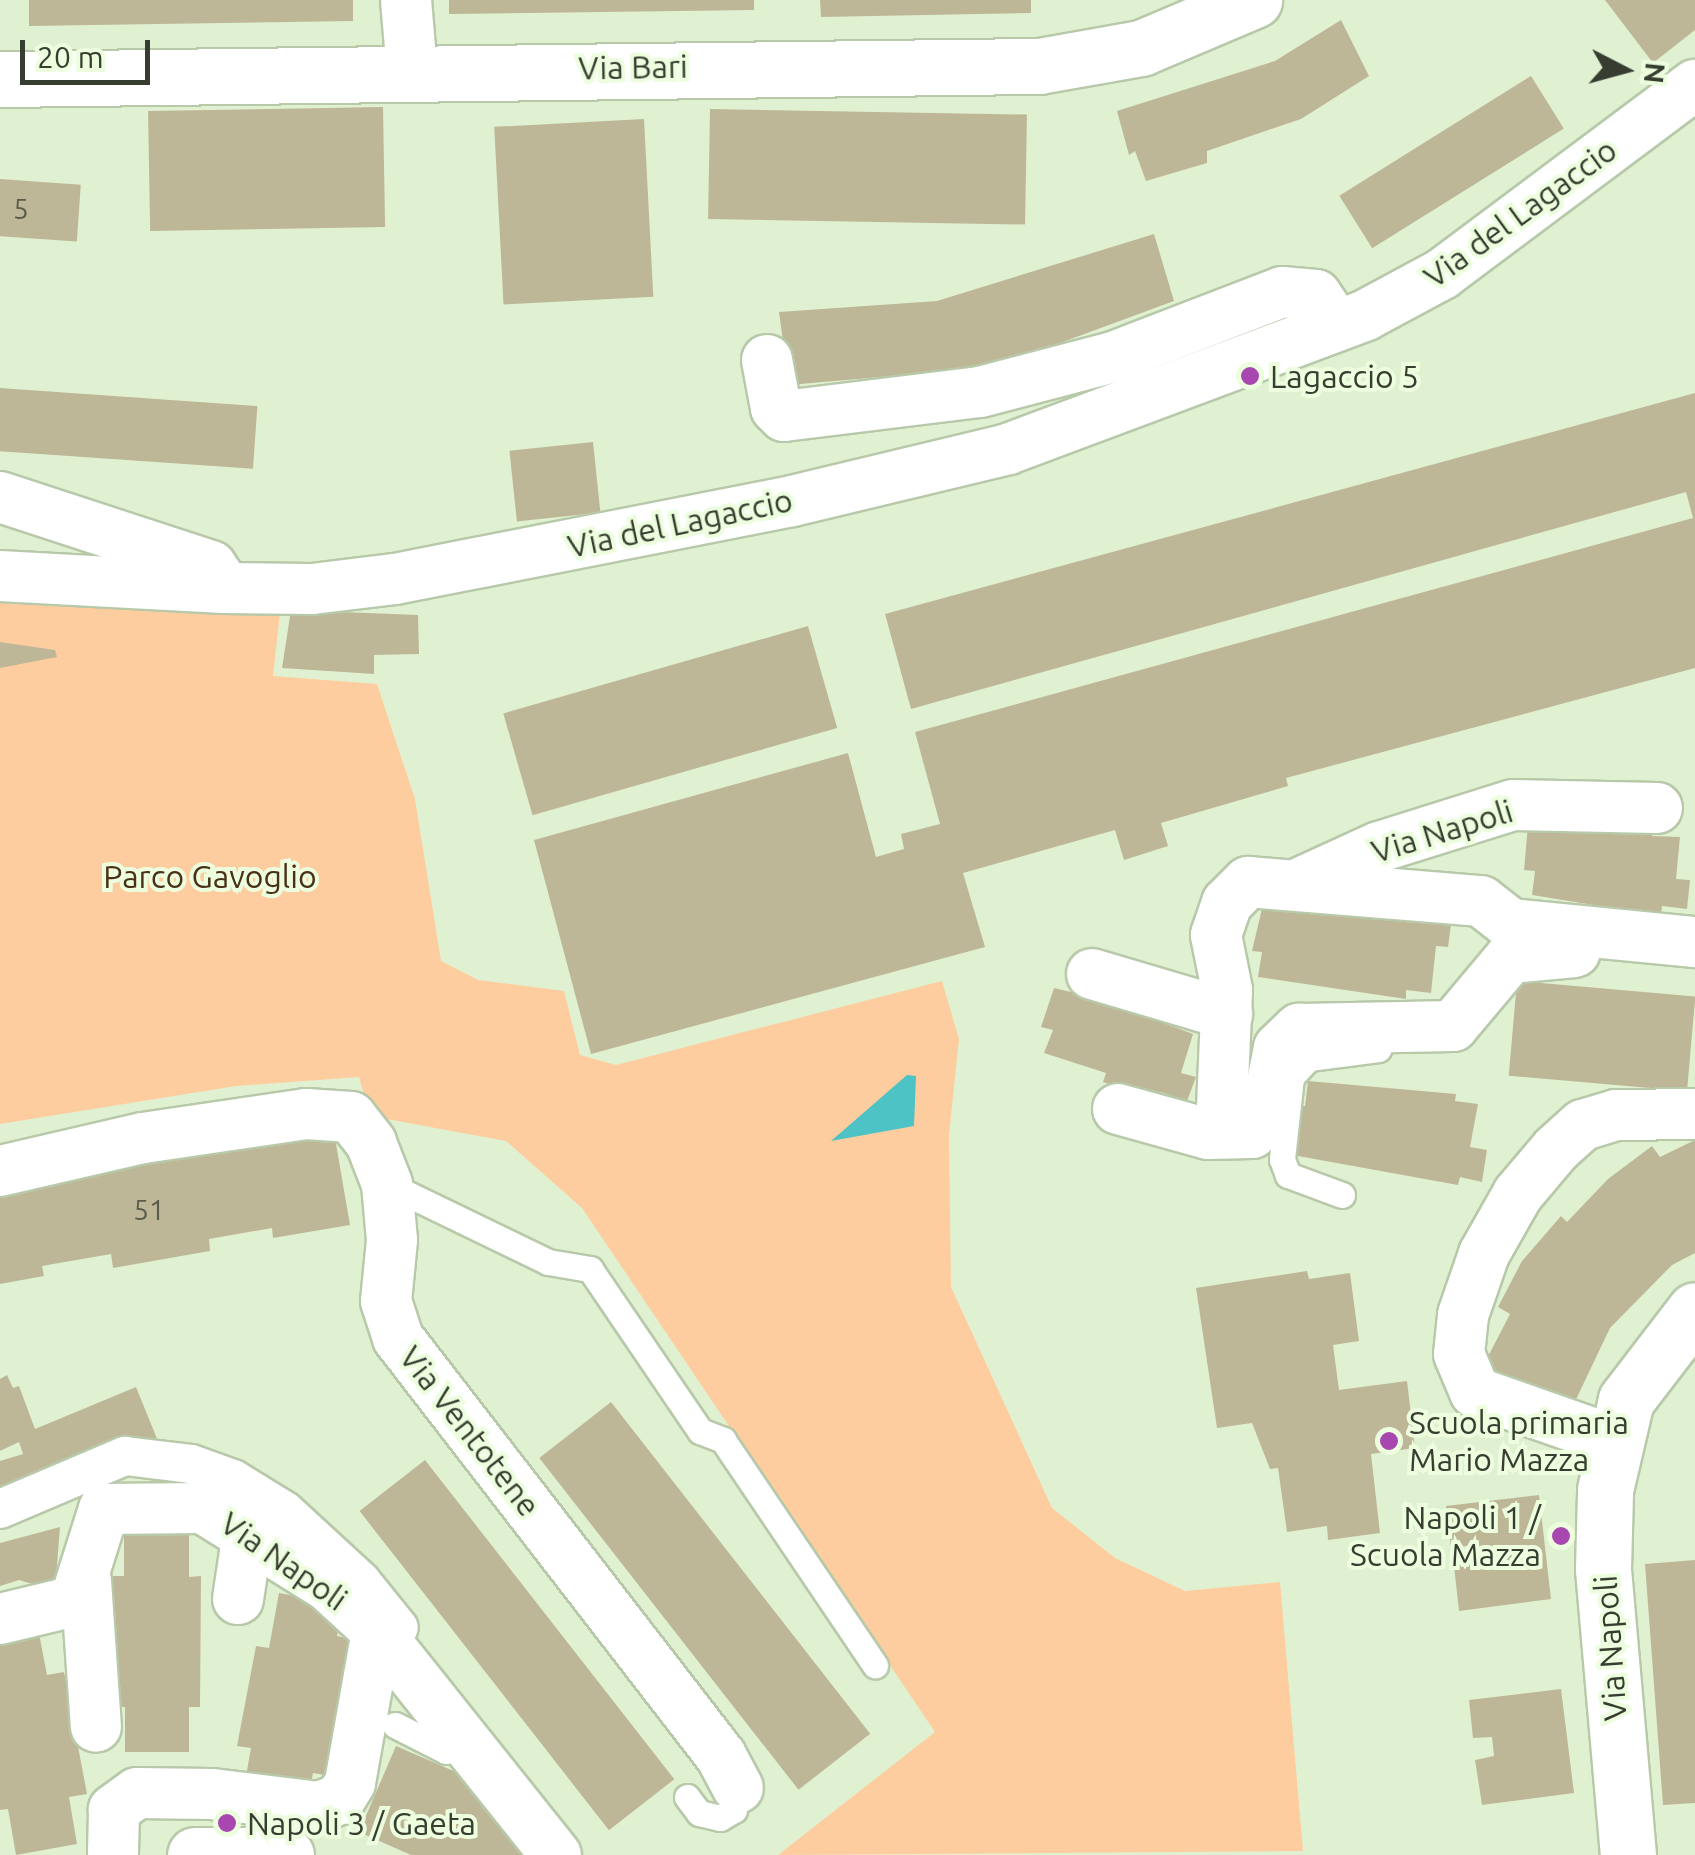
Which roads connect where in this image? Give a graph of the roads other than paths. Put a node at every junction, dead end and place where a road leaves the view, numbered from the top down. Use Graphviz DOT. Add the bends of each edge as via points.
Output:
graph roads {
  1 [pos="406,0"];
  2 [pos="1254,0"];
  3 [pos="412,72"];
  4 [pos="0,79"];
  5 [pos="1695,85"];
  6 [pos="1337,326"];
  7 [pos="766,360"];
  8 [pos="0,497"];
  9 [pos="0,576"];
  10 [pos="224,588"];
  11 [pos="1658,808"];
  12 [pos="1293,886"];
  13 [pos="1695,942"];
  14 [pos="1695,961"];
  15 [pos="1092,974"];
  16 [pos="1227,1014"];
  17 [pos="1386,1029"];
  18 [pos="1118,1109"];
  19 [pos="1695,1114"];
  20 [pos="1221,1129"];
  21 [pos="0,1171"];
  22 [pos="387,1184"];
  23 [pos="1342,1194"];
  24 [pos="1695,1310"];
  25 [pos="1612,1440"];
  26 [pos="0,1510"];
  27 [pos="248,1532"];
  28 [pos="86,1581"];
  29 [pos="238,1598"];
  30 [pos="0,1619"];
  31 [pos="377,1631"];
  32 [pos="875,1666"];
  33 [pos="395,1725"];
  34 [pos="96,1728"];
  35 [pos="467,1740"];
  36 [pos="738,1788"];
  37 [pos="686,1797"];
  38 [pos="113,1855"];
  39 [pos="195,1855"];
  40 [pos="286,1855"];
  41 [pos="556,1855"];
  42 [pos="573,1855"];
  43 [pos="1628,1855"];
  1 -- 3 [label="street"];
  2 -- 3 [label="street, Via Bari" via="1142,48 1039,66"];
  3 -- 4 [label="street, Via Bari"];
  5 -- 6 [label="street, Via del Lagaccio" via="1442,274"];
  6 -- 7 [label="street" via="1316,295 1282,292 1112,357 980,392 784,416 776,408"];
  6 -- 10 [label="street, Via del Lagaccio" via="1008,449 792,500 395,579 312,589"];
  8 -- 10 [label="street" via="212,566"];
  9 -- 10 [label="street, Via del Lagaccio"];
  11 -- 12 [label="street, Via Napoli" via="1513,805 1379,848"];
  12 -- 13 [label="street, Via Napoli" via="1481,901 1510,924"];
  12 -- 16 [label="street, Via Napoli" via="1248,882 1227,903 1216,935"];
  14 -- 17 [label="street" via="1551,950 1510,958 1453,1026"];
  15 -- 16 [label="street"];
  16 -- 20 [label="street, Via Napoli"];
  17 -- 20 [label="street" via="1299,1029 1279,1048 1268,1103 1252,1133"];
  17 -- 23 [label="lane" via="1378,1049 1309,1058 1290,1077 1282,1159 1288,1175"];
  18 -- 20 [label="street" via="1208,1134"];
  19 -- 25 [label="street" via="1616,1116 1584,1125 1556,1149 1518,1194 1484,1254 1463,1315 1458,1354 1475,1392"];
  21 -- 22 [label="street, Via Ventotene" via="143,1138 337,1112 362,1128"];
  22 -- 32 [label="lane" via="548,1262 590,1269 700,1430 723,1440"];
  22 -- 36 [label="street, Via Ventotene" via="392,1240 386,1302 398,1338"];
  24 -- 25 [label="street, Via Napoli" via="1626,1400"];
  25 -- 43 [label="street, Via Napoli" via="1604,1569"];
  26 -- 42 [label="street" via="125,1456 191,1464 233,1478 286,1510 361,1581 553,1820"];
  27 -- 28 [label="street, Via Napoli" via="203,1508 104,1509"];
  27 -- 29 [label="street"];
  27 -- 31 [label="street, Via Napoli" via="328,1586"];
  28 -- 30 [label="street" via="75,1601"];
  28 -- 34 [label="street, Via Napoli"];
  31 -- 35 [label="street"];
  31 -- 38 [label="street, Via Napoli" via="350,1783 340,1799 319,1808 212,1794 137,1793 114,1810"];
  33 -- 35 [label="lane" via="446,1751"];
  35 -- 41 [label="street"];
  36 -- 37 [label="lane, Via Ventotene" via="734,1810 720,1818 699,1813"];
  39 -- 40 [label="street"];
}
